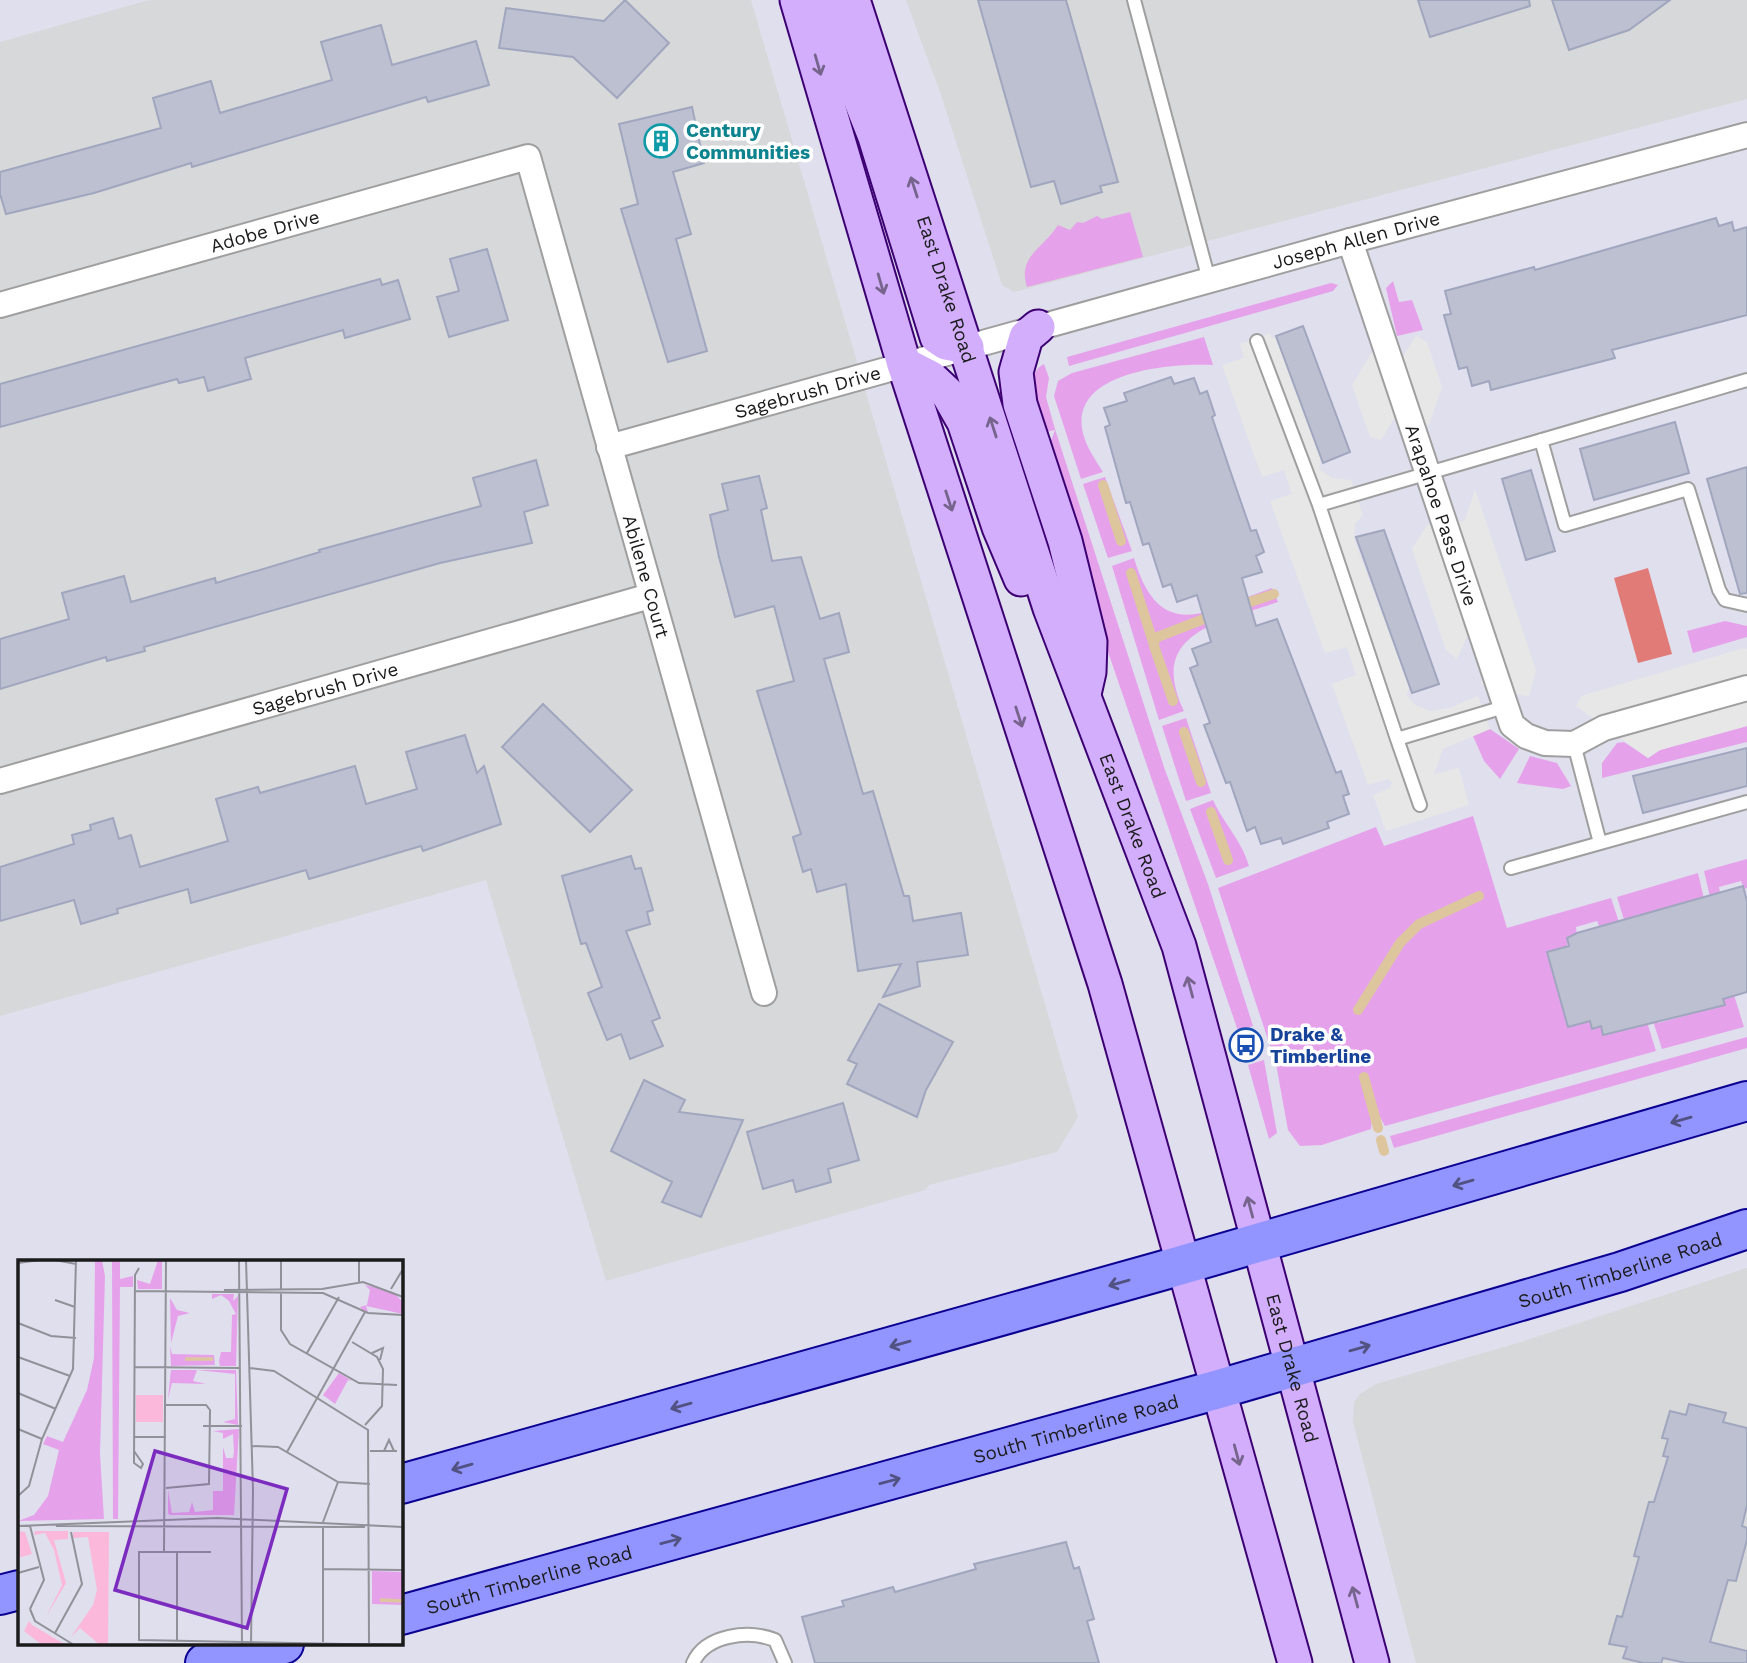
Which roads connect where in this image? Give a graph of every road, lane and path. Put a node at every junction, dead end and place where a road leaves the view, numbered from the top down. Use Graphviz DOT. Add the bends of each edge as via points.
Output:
graph roads {
  1 [pos="797,0"];
  2 [pos="821,0"];
  3 [pos="853,0"];
  4 [pos="1134,0"];
  5 [pos="1747,135"];
  6 [pos="528,157"];
  7 [pos="1350,241"];
  8 [pos="1209,280"];
  9 [pos="0,305"];
  10 [pos="1038,327"];
  11 [pos="1257,341"];
  12 [pos="967,347"];
  13 [pos="904,365"];
  14 [pos="1747,380"];
  15 [pos="1541,440"];
  16 [pos="609,447"];
  17 [pos="1428,474"];
  18 [pos="1319,505"];
  19 [pos="650,596"];
  20 [pos="1747,605"];
  21 [pos="1747,688"];
  22 [pos="1083,696"];
  23 [pos="1504,707"];
  24 [pos="1397,739"];
  25 [pos="1574,744"];
  26 [pos="0,781"];
  27 [pos="1747,802"];
  28 [pos="1420,805"];
  29 [pos="1600,843"];
  30 [pos="1511,868"];
  31 [pos="764,993"];
  32 [pos="1747,1101"];
  33 [pos="1747,1229"];
  34 [pos="1259,1243"];
  35 [pos="1185,1264"];
  36 [pos="1295,1367"];
  37 [pos="1219,1389"];
  38 [pos="402,1483"];
  39 [pos="18,1590"];
  40 [pos="0,1595"];
  41 [pos="402,1615"];
  42 [pos="276,1646"];
  43 [pos="205,1663"];
  44 [pos="693,1663"];
  45 [pos="785,1663"];
  46 [pos="1295,1663"];
  47 [pos="1372,1663"];
  1 -- 13 [label="main road, one-way"];
  2 -- 12 [label="main road" via="875,137 937,337 946,344"];
  12 -- 3 [label="main road, East Drake Road, one-way"];
  4 -- 8 [label="lane"];
  5 -- 7 [label="street, Joseph Allen Drive"];
  6 -- 9 [label="street, Adobe Drive"];
  6 -- 16 [label="street, Abilene Court"];
  7 -- 8 [label="street, Joseph Allen Drive"];
  7 -- 17 [label="street, Arapahoe Pass Drive"];
  8 -- 10 [label="street, Joseph Allen Drive"];
  10 -- 12 [label="street, Joseph Allen Drive"];
  10 -- 22 [label="main road" via="1026,337 1016,372 1020,404 1065,541 1090,642"];
  11 -- 18 [label="lane"];
  12 -- 13 [label="street, Sagebrush Drive"];
  22 -- 12 [label="main road, East Drake Road, one-way" via="1050,608"];
  13 -- 16 [label="street, Sagebrush Drive"];
  13 -- 22 [label="main road" via="931,378 948,394 964,422 999,527 1035,614"];
  13 -- 35 [label="main road, one-way" via="1082,910"];
  14 -- 15 [label="lane"];
  15 -- 17 [label="lane"];
  15 -- 20 [label="lane" via="1566,525 1688,489 1719,590 1725,600"];
  16 -- 19 [label="street, Abilene Court"];
  17 -- 18 [label="lane"];
  17 -- 23 [label="street, Arapahoe Pass Drive" via="1502,689"];
  18 -- 24 [label="lane"];
  19 -- 26 [label="street, Sagebrush Drive"];
  19 -- 31 [label="street, Abilene Court"];
  21 -- 25 [label="street" via="1604,728"];
  34 -- 22 [label="main road, East Drake Road, one-way" via="1179,946"];
  23 -- 24 [label="lane"];
  23 -- 25 [label="street, Arapahoe Pass Drive" via="1512,725 1527,736 1545,743"];
  24 -- 28 [label="lane"];
  25 -- 29 [label="lane"];
  27 -- 29 [label="lane"];
  29 -- 30 [label="lane"];
  32 -- 34 [label="main road, one-way"];
  36 -- 33 [label="main road, South Timberline Road, one-way" via="1620,1272"];
  34 -- 35 [label="main road"];
  34 -- 36 [label="main road, East Drake Road"];
  35 -- 37 [label="main road"];
  35 -- 38 [label="main road, one-way"];
  36 -- 37 [label="main road, South Timberline Road"];
  47 -- 36 [label="main road, East Drake Road, one-way"];
  41 -- 37 [label="main road, South Timberline Road, one-way"];
  37 -- 46 [label="main road, one-way"];
  39 -- 40 [label="main road"];
  42 -- 43 [label="main road"];
  44 -- 45 [label="lane" via="712,1643 746,1633 775,1640"];
}
